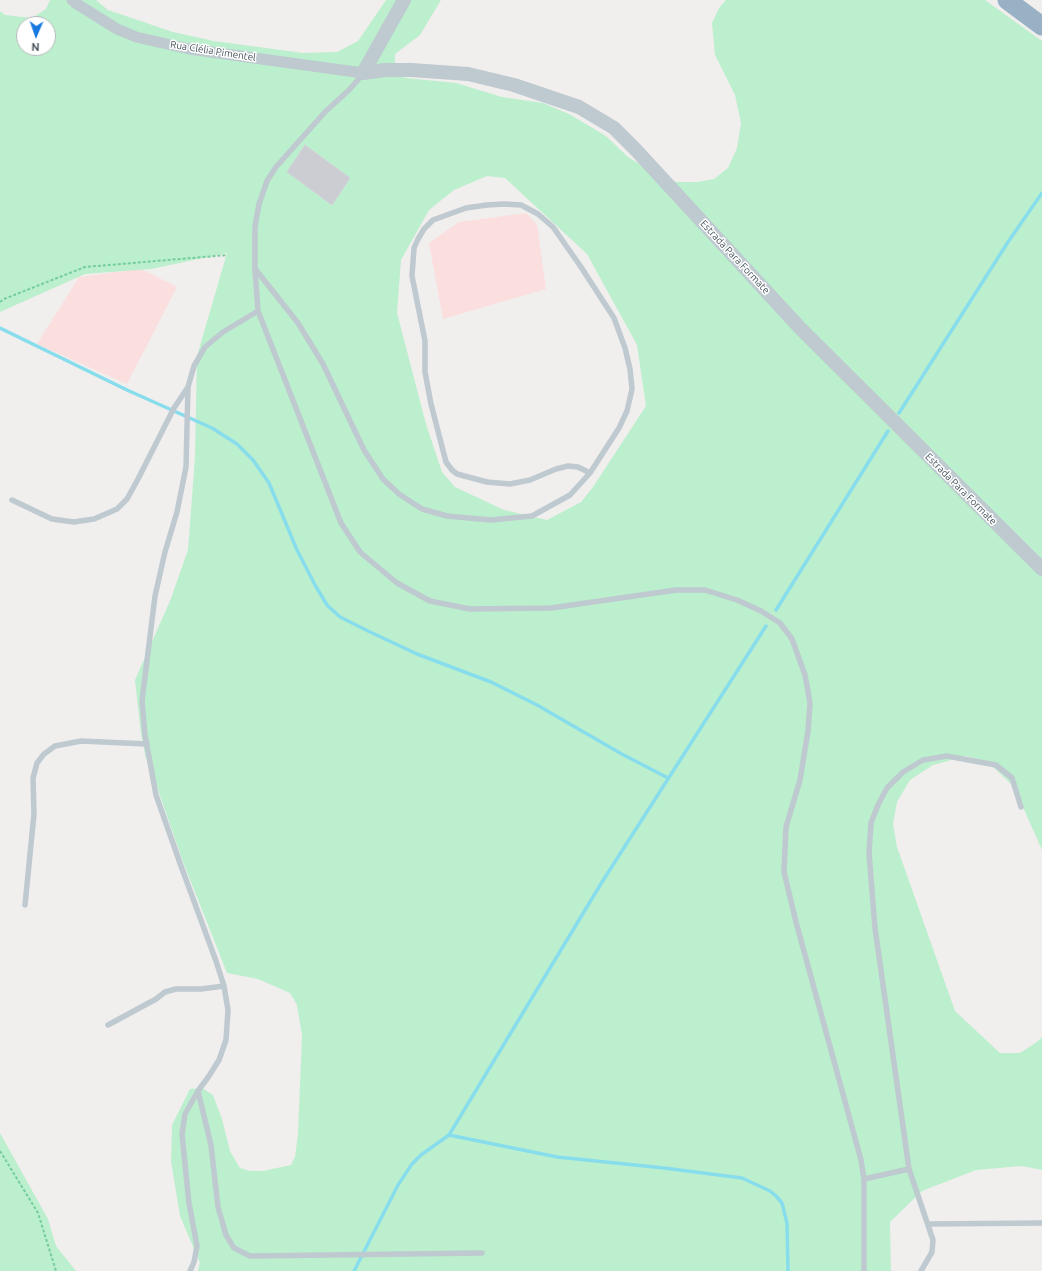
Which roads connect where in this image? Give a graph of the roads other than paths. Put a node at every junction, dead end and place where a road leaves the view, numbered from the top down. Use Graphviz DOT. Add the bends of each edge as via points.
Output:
graph roads {
  1 [pos="72,0"];
  2 [pos="404,0"];
  3 [pos="1007,0"];
  4 [pos="1042,26"];
  5 [pos="363,73"];
  6 [pos="255,270"];
  7 [pos="258,311"];
  8 [pos="188,387"];
  9 [pos="590,473"];
  10 [pos="12,500"];
  11 [pos="1042,569"];
  12 [pos="147,744"];
  13 [pos="1022,807"];
  14 [pos="25,905"];
  15 [pos="224,986"];
  16 [pos="108,1025"];
  17 [pos="198,1091"];
  18 [pos="910,1169"];
  19 [pos="864,1179"];
  20 [pos="1042,1223"];
  21 [pos="928,1224"];
  22 [pos="482,1253"];
  23 [pos="190,1271"];
  24 [pos="864,1271"];
  25 [pos="922,1271"];
  1 -- 5 [label="street, Rua Clélia Pimentel" via="117,29 136,37 189,49"];
  2 -- 5 [label="street"];
  3 -- 4 [label="highway"];
  5 -- 6 [label="lane" via="287,152 267,181 255,227"];
  5 -- 11 [label="street, Estrada Para Formate" via="411,70 468,74 579,107 614,128 800,328"];
  6 -- 7 [label="lane"];
  6 -- 9 [label="lane" via="298,323 320,358 364,450 383,479 399,494 422,509 447,516 491,520 532,516 570,495"];
  7 -- 8 [label="lane" via="222,332 205,347 194,366"];
  7 -- 19 [label="lane" via="340,523 360,552 397,583 430,601 470,609 551,608 669,591 705,590 761,611 780,624 792,639 805,675 810,703 800,780 786,827 784,872"];
  8 -- 10 [label="lane" via="174,408 127,498 117,509 94,519 74,522 52,519"];
  8 -- 12 [label="lane" via="186,467 156,596 142,701"];
  9 -- 9 [label="lane" via="619,428 627,411 632,389 625,348 614,318 553,227 522,205 466,208 433,220 424,229 414,248 412,276 425,341 425,372 446,462 457,474 498,484 530,480 556,468 568,466 578,467"];
  12 -- 14 [label="lane" via="81,741 55,746 37,763 33,778 34,814"];
  12 -- 15 [label="lane" via="156,795"];
  13 -- 18 [label="lane" via="1012,778 996,765 947,756 923,760 904,772 887,788 871,823 869,853 874,928"];
  15 -- 16 [label="lane" via="165,992"];
  15 -- 17 [label="lane" via="228,1010 226,1040 219,1060"];
  17 -- 22 [label="lane" via="211,1145 218,1207 226,1235 234,1248 250,1256"];
  17 -- 23 [label="lane" via="185,1114 182,1134 189,1202 197,1246"];
  18 -- 19 [label="lane"];
  18 -- 21 [label="lane"];
  19 -- 24 [label="lane"];
  20 -- 21 [label="lane"];
  21 -- 25 [label="lane" via="933,1240 932,1252"];
}
